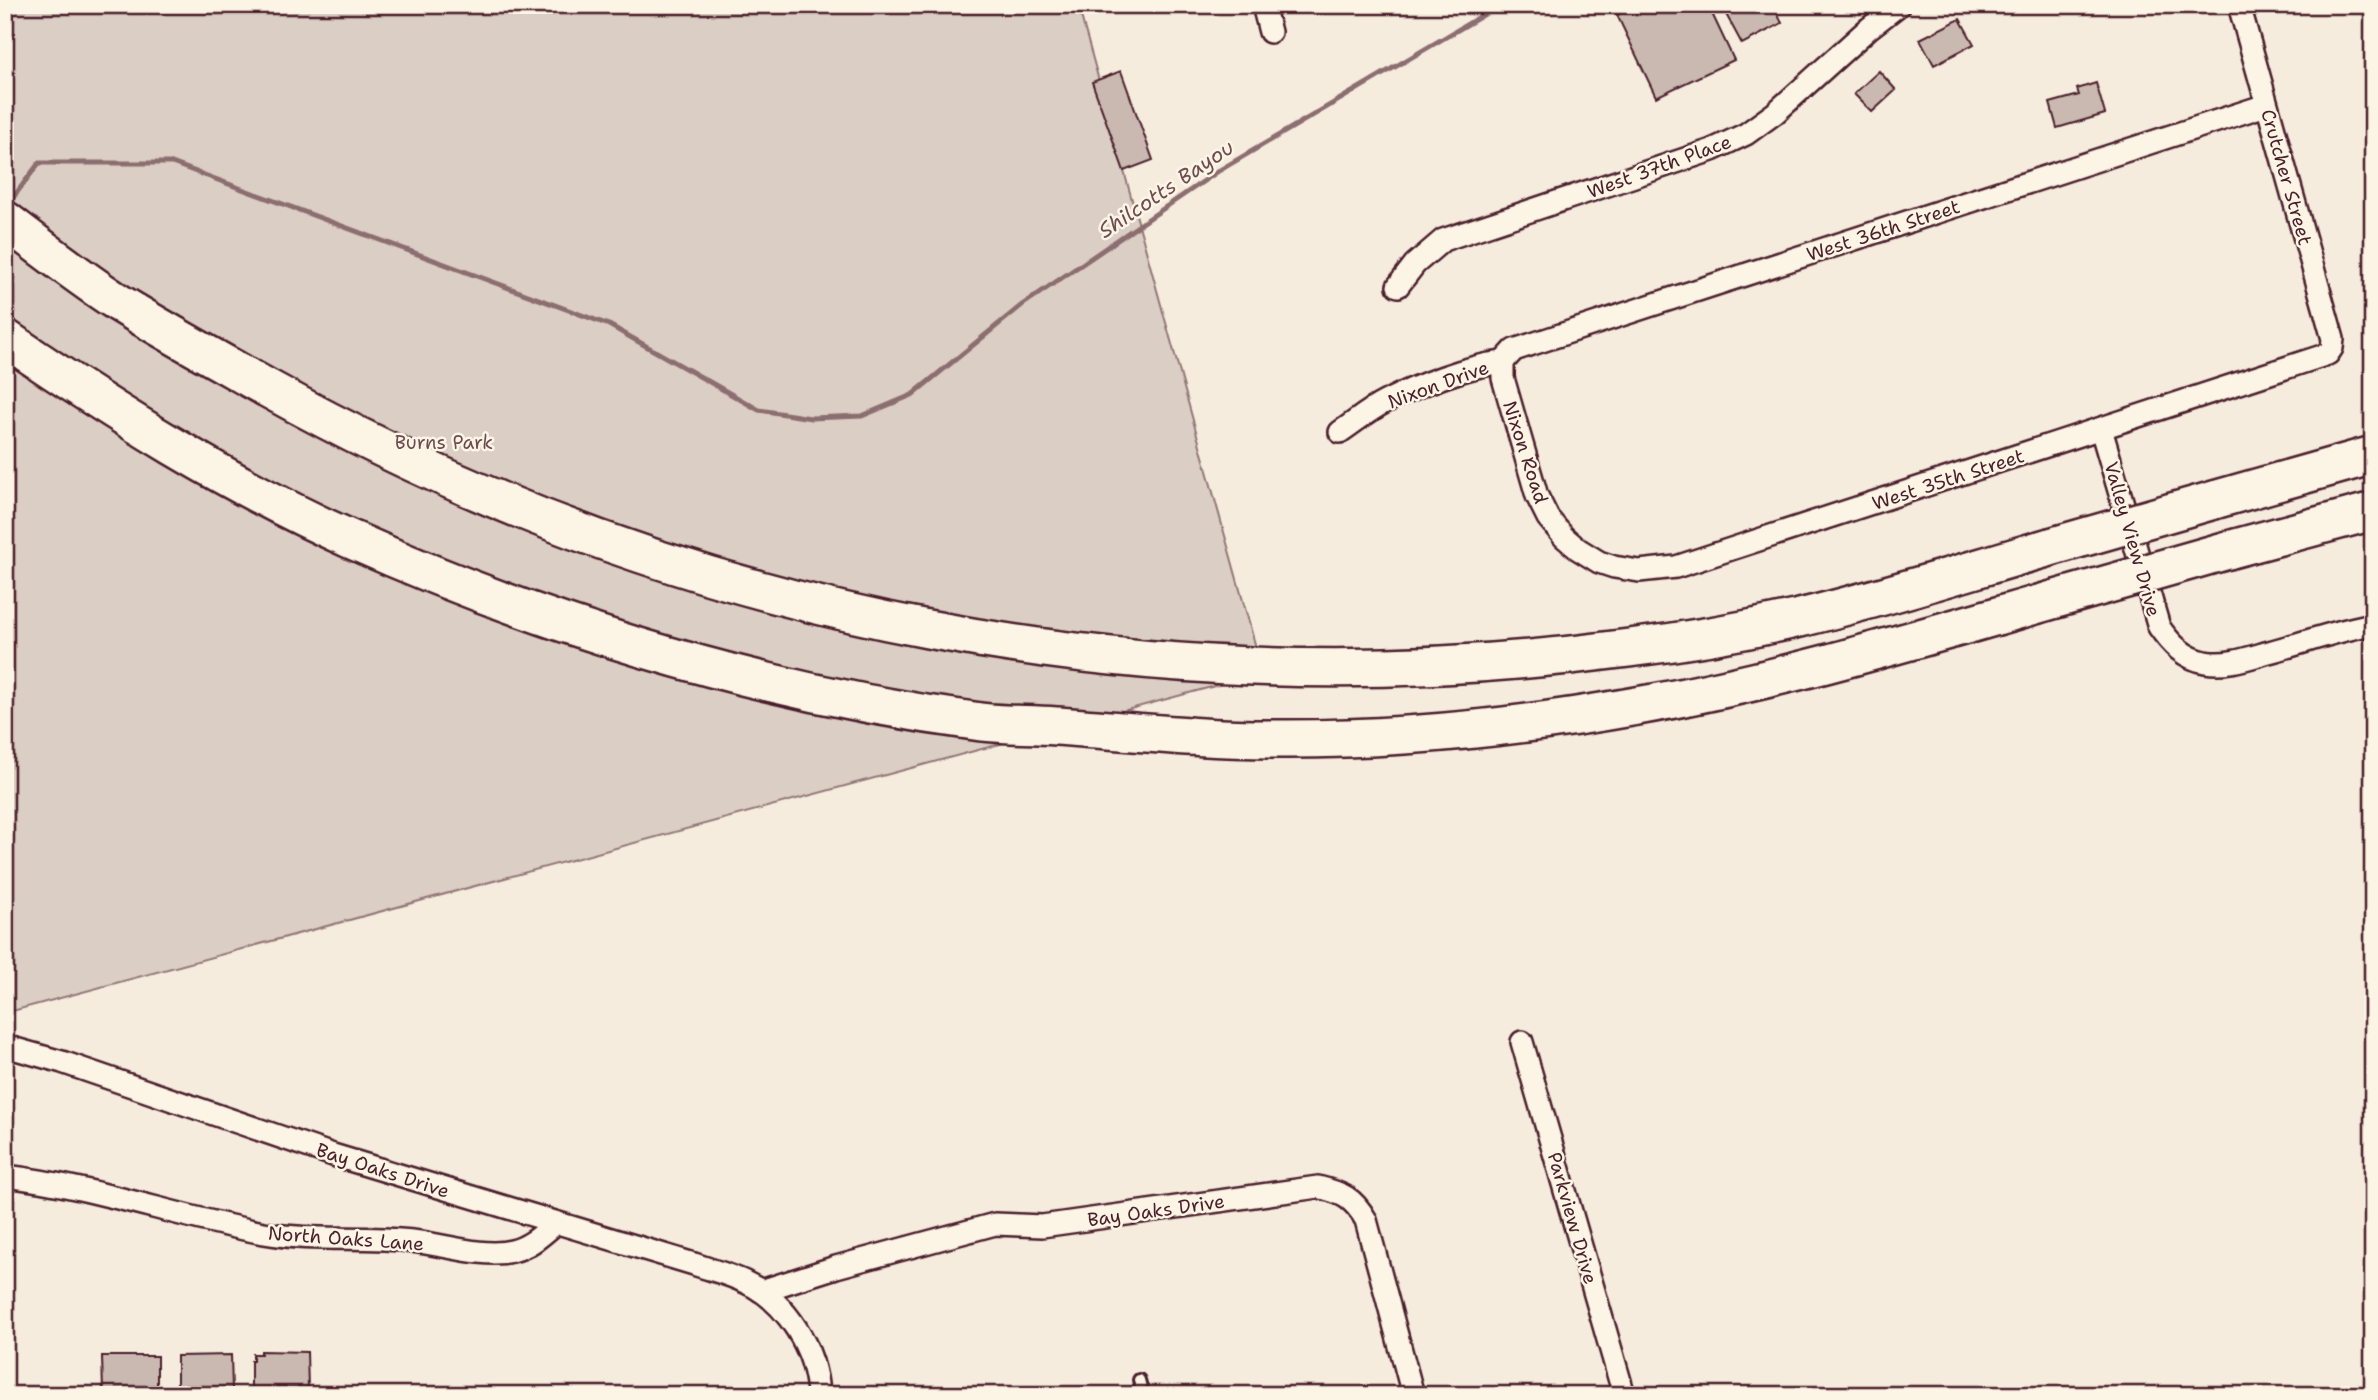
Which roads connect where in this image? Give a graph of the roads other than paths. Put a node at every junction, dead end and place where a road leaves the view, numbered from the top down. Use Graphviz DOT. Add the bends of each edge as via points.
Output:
graph roads {
  1 [pos="1263,5"];
  2 [pos="1899,5"];
  3 [pos="2239,5"];
  4 [pos="1270,32"];
  5 [pos="2266,104"];
  6 [pos="5,220"];
  7 [pos="1398,286"];
  8 [pos="5,338"];
  9 [pos="2332,348"];
  10 [pos="1503,362"];
  11 [pos="2101,429"];
  12 [pos="1340,432"];
  13 [pos="2373,455"];
  14 [pos="2373,511"];
  15 [pos="1564,537"];
  16 [pos="2373,624"];
  17 [pos="1522,1042"];
  18 [pos="5,1046"];
  19 [pos="5,1177"];
  20 [pos="556,1223"];
  21 [pos="761,1291"];
  22 [pos="1139,1380"];
  23 [pos="818,1395"];
  24 [pos="1143,1395"];
  25 [pos="1413,1395"];
  26 [pos="1624,1395"];
  1 -- 4 [label="street"];
  2 -- 7 [label="street, West 37th Place" via="1746,134 1712,150 1443,240"];
  3 -- 5 [label="street, Crutcher Street"];
  5 -- 9 [label="street, Crutcher Street"];
  5 -- 10 [label="street, West 36th Street" via="1514,350"];
  6 -- 13 [label="highway, bridge" via="116,301 325,421 498,501 618,547 787,599 941,632 1128,658 1298,668 1455,664 1560,656 1721,634 1800,618"];
  8 -- 14 [label="highway, bridge" via="209,467 349,538 424,569 535,612 705,666 888,707 979,722 1267,739 1483,727 1632,707 1749,685"];
  9 -- 11 [label="street, West 35th Street" via="2328,354"];
  10 -- 12 [label="street, Nixon Drive" via="1480,365 1402,394"];
  10 -- 15 [label="street, Nixon Road" via="1503,379 1537,496"];
  11 -- 15 [label="street, West 35th Street" via="1676,567 1639,571 1614,567"];
  11 -- 16 [label="street, Valley View Drive" via="2159,627 2178,649 2204,662 2221,663"];
  17 -- 26 [label="street, Parkview Drive"];
  18 -- 20 [label="street, Bay Oaks Drive"];
  19 -- 20 [label="street, North Oaks Lane" via="64,1186 265,1234 306,1238 410,1240 494,1253 530,1244"];
  20 -- 21 [label="street, Bay Oaks Drive" via="694,1264"];
  21 -- 23 [label="street, Bay Oaks Drive" via="797,1329 809,1352"];
  21 -- 25 [label="street, Bay Oaks Drive" via="995,1224 1042,1226 1318,1187 1343,1193 1366,1220"];
  22 -- 24 [label="lane"];
}
